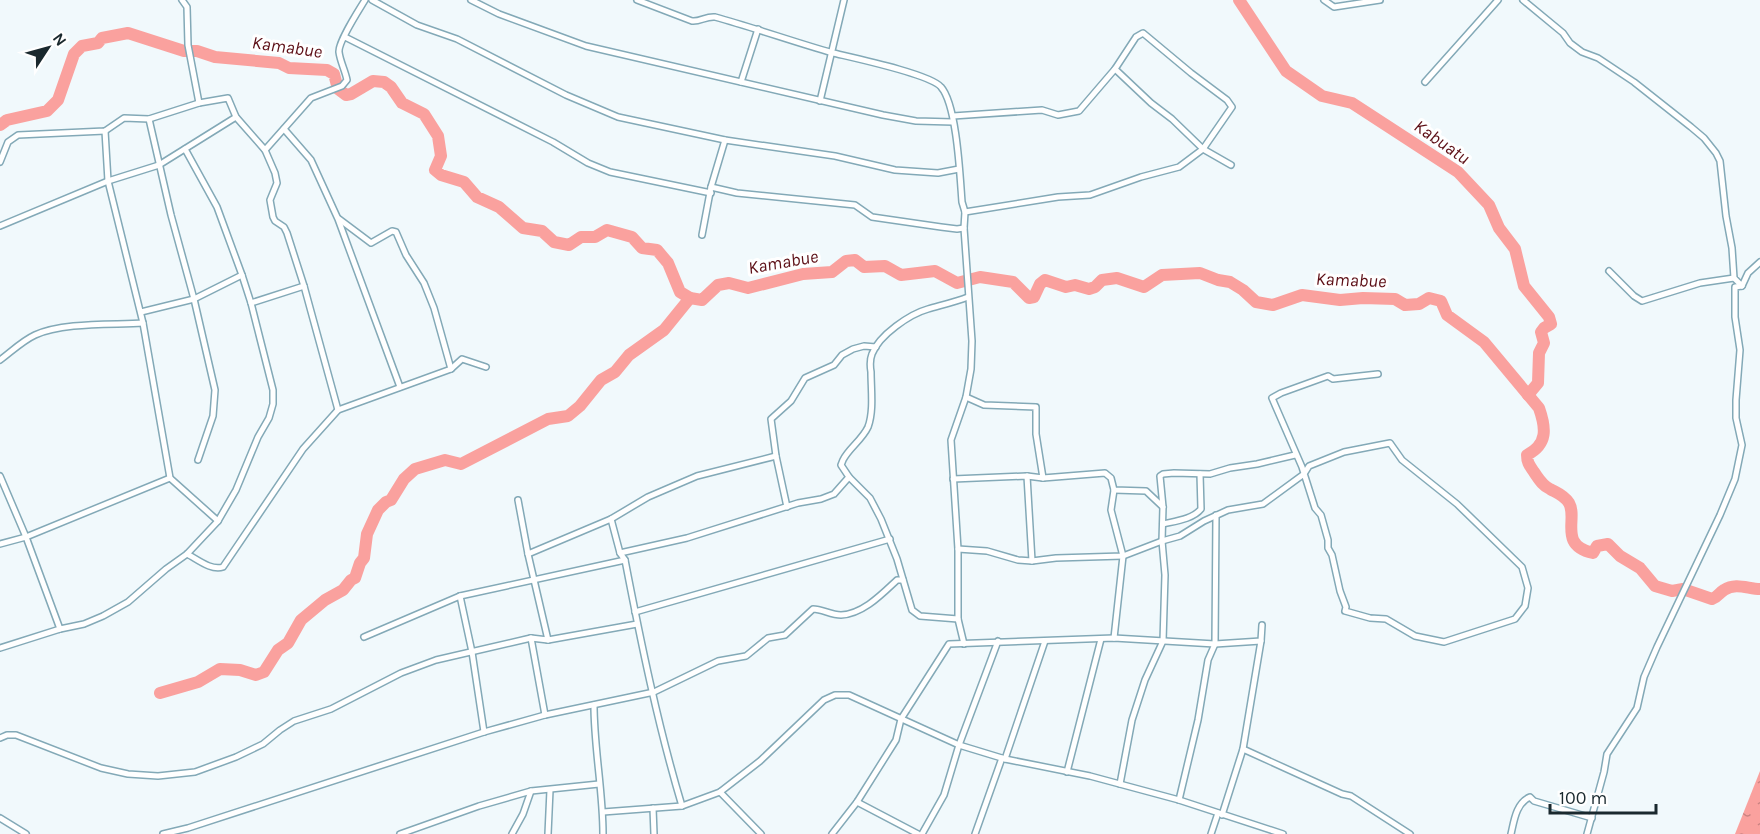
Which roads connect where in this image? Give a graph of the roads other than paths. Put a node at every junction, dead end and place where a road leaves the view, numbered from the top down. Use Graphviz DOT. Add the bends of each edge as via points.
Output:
graph roads {
  1 [pos="182,0"];
  2 [pos="365,0"];
  3 [pos="372,0"];
  4 [pos="471,0"];
  5 [pos="637,0"];
  6 [pos="843,0"];
  7 [pos="1324,0"];
  8 [pos="1380,0"];
  9 [pos="1498,0"];
  10 [pos="1523,0"];
  11 [pos="758,29"];
  12 [pos="345,37"];
  13 [pos="831,52"];
  14 [pos="1115,69"];
  15 [pos="741,82"];
  16 [pos="1425,82"];
  17 [pos="819,101"];
  18 [pos="199,103"];
  19 [pos="236,117"];
  20 [pos="149,119"];
  21 [pos="953,119"];
  22 [pos="284,129"];
  23 [pos="105,131"];
  24 [pos="725,140"];
  25 [pos="185,149"];
  26 [pos="1203,149"];
  27 [pos="265,150"];
  28 [pos="0,162"];
  29 [pos="159,165"];
  30 [pos="1231,165"];
  31 [pos="959,169"];
  32 [pos="108,181"];
  33 [pos="711,190"];
  34 [pos="965,212"];
  35 [pos="338,219"];
  36 [pos="0,226"];
  37 [pos="964,228"];
  38 [pos="702,235"];
  39 [pos="1760,262"];
  40 [pos="1609,271"];
  41 [pos="242,275"];
  42 [pos="1734,278"];
  43 [pos="304,286"];
  44 [pos="1742,286"];
  45 [pos="968,297"];
  46 [pos="194,299"];
  47 [pos="251,303"];
  48 [pos="141,312"];
  49 [pos="143,323"];
  50 [pos="876,347"];
  51 [pos="0,360"];
  52 [pos="486,368"];
  53 [pos="451,369"];
  54 [pos="1377,374"];
  55 [pos="400,387"];
  56 [pos="966,397"];
  57 [pos="338,410"];
  58 [pos="1295,455"];
  59 [pos="776,456"];
  60 [pos="198,460"];
  61 [pos="1200,474"];
  62 [pos="1304,474"];
  63 [pos="0,476"];
  64 [pos="1027,476"];
  65 [pos="849,477"];
  66 [pos="170,478"];
  67 [pos="1043,478"];
  68 [pos="953,479"];
  69 [pos="1114,490"];
  70 [pos="518,500"];
  71 [pos="787,507"];
  72 [pos="1163,507"];
  73 [pos="1216,515"];
  74 [pos="611,519"];
  75 [pos="218,521"];
  76 [pos="1163,524"];
  77 [pos="26,537"];
  78 [pos="890,539"];
  79 [pos="1162,541"];
  80 [pos="0,544"];
  81 [pos="958,549"];
  82 [pos="620,553"];
  83 [pos="187,554"];
  84 [pos="528,554"];
  85 [pos="1123,556"];
  86 [pos="625,560"];
  87 [pos="1032,561"];
  88 [pos="535,579"];
  89 [pos="903,580"];
  90 [pos="460,596"];
  91 [pos="635,612"];
  92 [pos="958,618"];
  93 [pos="637,624"];
  94 [pos="1262,625"];
  95 [pos="60,629"];
  96 [pos="364,637"];
  97 [pos="531,638"];
  98 [pos="1114,638"];
  99 [pos="1101,639"];
  100 [pos="548,640"];
  101 [pos="998,641"];
  102 [pos="1046,641"];
  103 [pos="1163,641"];
  104 [pos="1261,641"];
  105 [pos="964,644"];
  106 [pos="1215,644"];
  107 [pos="0,648"];
  108 [pos="472,652"];
  109 [pos="654,692"];
  110 [pos="594,705"];
  111 [pos="545,715"];
  112 [pos="901,719"];
  113 [pos="484,732"];
  114 [pos="0,738"];
  115 [pos="959,745"];
  116 [pos="1243,749"];
  117 [pos="1004,759"];
  118 [pos="1067,772"];
  119 [pos="599,784"];
  120 [pos="1120,784"];
  121 [pos="550,790"];
  122 [pos="531,791"];
  123 [pos="720,792"];
  124 [pos="1179,800"];
  125 [pos="857,802"];
  126 [pos="682,806"];
  127 [pos="653,808"];
  128 [pos="603,812"];
  129 [pos="1220,814"];
  130 [pos="0,818"];
  131 [pos="1592,818"];
  132 [pos="1274,832"];
  133 [pos="26,834"];
  134 [pos="163,834"];
  135 [pos="400,834"];
  136 [pos="512,834"];
  137 [pos="548,834"];
  138 [pos="603,834"];
  139 [pos="654,834"];
  140 [pos="761,834"];
  141 [pos="832,834"];
  142 [pos="920,834"];
  143 [pos="975,834"];
  144 [pos="1211,834"];
  145 [pos="1283,834"];
  146 [pos="1410,834"];
  147 [pos="1511,834"];
  148 [pos="1587,834"];
  1 -- 18 [label="street" via="187,7 188,45"];
  2 -- 12 [label="street"];
  3 -- 24 [label="street" via="417,25 457,39 618,117"];
  4 -- 15 [label="street" via="586,46"];
  5 -- 11 [label="street" via="692,21 710,16"];
  6 -- 13 [label="street"];
  7 -- 8 [label="street" via="1334,7"];
  9 -- 16 [label="street"];
  10 -- 42 [label="street" via="1570,43 1634,82 1691,127 1716,153"];
  11 -- 13 [label="street"];
  11 -- 15 [label="street"];
  12 -- 22 [label="street" via="339,51 347,80 342,86 312,98"];
  12 -- 33 [label="street" via="599,168 633,178"];
  13 -- 17 [label="street"];
  13 -- 21 [label="street" via="922,76 938,84 945,92"];
  14 -- 21 [label="street" via="1079,111 1058,115 1042,110"];
  14 -- 26 [label="street"];
  14 -- 26 [label="street" via="1136,37 1143,33 1230,103 1231,109"];
  15 -- 17 [label="street"];
  17 -- 21 [label="street" via="916,121"];
  18 -- 19 [label="street" via="228,98"];
  18 -- 20 [label="street"];
  19 -- 25 [label="street"];
  19 -- 27 [label="street"];
  20 -- 23 [label="street" via="124,118"];
  20 -- 29 [label="street"];
  21 -- 31 [label="street"];
  22 -- 27 [label="street"];
  22 -- 35 [label="street" via="311,160"];
  23 -- 28 [label="street" via="18,135 8,142"];
  23 -- 32 [label="street"];
  24 -- 31 [label="street" via="835,156 895,170 938,173"];
  24 -- 33 [label="street"];
  25 -- 29 [label="street"];
  25 -- 41 [label="street" via="217,207"];
  26 -- 30 [label="street"];
  26 -- 34 [label="street" via="1179,167 1090,195"];
  27 -- 43 [label="street" via="277,183 270,200 273,217 285,227"];
  29 -- 32 [label="street"];
  29 -- 46 [label="street"];
  31 -- 34 [label="street"];
  32 -- 36 [label="street"];
  32 -- 48 [label="street"];
  33 -- 37 [label="street" via="855,205 872,217"];
  33 -- 38 [label="street"];
  34 -- 37 [label="street"];
  35 -- 53 [label="street" via="371,243 396,232 424,283"];
  35 -- 55 [label="street"];
  37 -- 45 [label="street"];
  39 -- 44 [label="street"];
  40 -- 42 [label="street" via="1642,301 1700,283"];
  41 -- 46 [label="street"];
  41 -- 47 [label="street"];
  42 -- 44 [label="street"];
  43 -- 47 [label="street"];
  43 -- 57 [label="street"];
  44 -- 131 [label="street" via="1735,287 1734,298 1739,340 1736,418 1742,445 1735,479 1644,677 1637,708 1607,754"];
  45 -- 50 [label="street" via="926,309 900,323"];
  45 -- 56 [label="street" via="972,341"];
  46 -- 48 [label="street"];
  46 -- 60 [label="street" via="215,390 213,416"];
  47 -- 75 [label="street" via="273,404 236,490"];
  48 -- 49 [label="street"];
  49 -- 51 [label="street" via="61,327 33,335"];
  49 -- 66 [label="street"];
  50 -- 59 [label="street" via="853,349 834,364 805,378 791,401 771,419"];
  50 -- 65 [label="street" via="871,357 870,419 841,465"];
  52 -- 53 [label="street" via="462,359"];
  53 -- 55 [label="street"];
  54 -- 58 [label="street" via="1333,379 1328,376 1272,398"];
  55 -- 57 [label="street"];
  56 -- 67 [label="street" via="984,405 1036,407"];
  56 -- 68 [label="street" via="951,440"];
  57 -- 83 [label="street" via="303,449 224,567 212,567"];
  58 -- 61 [label="street"];
  58 -- 62 [label="street"];
  59 -- 71 [label="street"];
  59 -- 74 [label="street" via="697,476 648,497"];
  61 -- 72 [label="street" via="1161,475"];
  61 -- 76 [label="street" via="1201,509"];
  62 -- 62 [label="street" via="1321,515 1347,613 1386,619 1415,636 1444,642 1515,619 1525,606 1528,588 1521,567 1457,504 1402,460 1390,442 1344,452 1310,466"];
  62 -- 73 [label="street" via="1263,504"];
  63 -- 77 [label="street"];
  64 -- 67 [label="street"];
  64 -- 68 [label="street"];
  64 -- 87 [label="street"];
  65 -- 71 [label="street" via="834,494"];
  65 -- 78 [label="street" via="870,498"];
  66 -- 75 [label="street"];
  66 -- 77 [label="street"];
  67 -- 69 [label="street" via="1105,473"];
  68 -- 81 [label="street"];
  69 -- 72 [label="street" via="1146,491"];
  69 -- 85 [label="street" via="1111,510"];
  70 -- 84 [label="street"];
  71 -- 82 [label="street" via="687,538"];
  72 -- 76 [label="street"];
  73 -- 79 [label="street" via="1180,536"];
  73 -- 106 [label="street"];
  74 -- 82 [label="street"];
  74 -- 84 [label="street"];
  75 -- 83 [label="street"];
  76 -- 79 [label="street"];
  77 -- 80 [label="street"];
  77 -- 95 [label="street"];
  78 -- 89 [label="street"];
  78 -- 91 [label="street"];
  79 -- 85 [label="street"];
  79 -- 103 [label="street"];
  81 -- 87 [label="street"];
  81 -- 92 [label="street"];
  82 -- 86 [label="street"];
  83 -- 95 [label="street" via="128,602 84,624"];
  84 -- 88 [label="street"];
  85 -- 87 [label="street"];
  85 -- 98 [label="street"];
  86 -- 88 [label="street"];
  86 -- 91 [label="street"];
  88 -- 90 [label="street"];
  88 -- 100 [label="street"];
  89 -- 92 [label="street" via="909,604 920,616"];
  89 -- 109 [label="street" via="897,580 875,600 848,614 813,609 785,634 768,638 746,656 718,661"];
  90 -- 96 [label="street"];
  90 -- 108 [label="street"];
  91 -- 93 [label="street"];
  92 -- 105 [label="street"];
  93 -- 100 [label="street"];
  93 -- 109 [label="street"];
  94 -- 104 [label="street"];
  95 -- 107 [label="street"];
  97 -- 100 [label="street"];
  97 -- 108 [label="street"];
  97 -- 111 [label="street"];
  98 -- 99 [label="street"];
  98 -- 103 [label="street"];
  99 -- 102 [label="street"];
  99 -- 118 [label="street"];
  101 -- 102 [label="street"];
  101 -- 105 [label="street"];
  101 -- 115 [label="street"];
  102 -- 117 [label="street"];
  103 -- 106 [label="street"];
  103 -- 120 [label="street" via="1132,720"];
  104 -- 106 [label="street"];
  104 -- 116 [label="street"];
  105 -- 112 [label="street" via="946,646"];
  106 -- 124 [label="street" via="1208,660"];
  108 -- 113 [label="street"];
  108 -- 114 [label="street" via="401,673 331,709 294,721 263,744 236,757 195,772 128,774 101,768 16,735"];
  109 -- 110 [label="street"];
  109 -- 126 [label="street"];
  110 -- 111 [label="street"];
  110 -- 119 [label="street"];
  111 -- 113 [label="street"];
  112 -- 115 [label="street"];
  112 -- 123 [label="street" via="849,695 835,695 824,700 760,761"];
  112 -- 125 [label="street" via="896,740"];
  113 -- 134 [label="street"];
  115 -- 117 [label="street"];
  115 -- 142 [label="street" via="944,795"];
  116 -- 129 [label="street"];
  116 -- 146 [label="street" via="1351,796"];
  117 -- 118 [label="street"];
  117 -- 143 [label="street"];
  118 -- 120 [label="street"];
  119 -- 121 [label="street"];
  119 -- 128 [label="street"];
  120 -- 124 [label="street"];
  121 -- 122 [label="street"];
  121 -- 137 [label="street"];
  122 -- 135 [label="street"];
  122 -- 136 [label="street"];
  123 -- 126 [label="street"];
  123 -- 140 [label="street"];
  124 -- 129 [label="street"];
  125 -- 141 [label="street"];
  125 -- 142 [label="street"];
  126 -- 127 [label="street"];
  127 -- 128 [label="street"];
  127 -- 139 [label="street"];
  128 -- 138 [label="street"];
  129 -- 132 [label="street"];
  129 -- 144 [label="street"];
  130 -- 133 [label="street"];
  131 -- 147 [label="street" via="1530,797 1522,802"];
  131 -- 148 [label="street"];
  132 -- 145 [label="street"];
}
